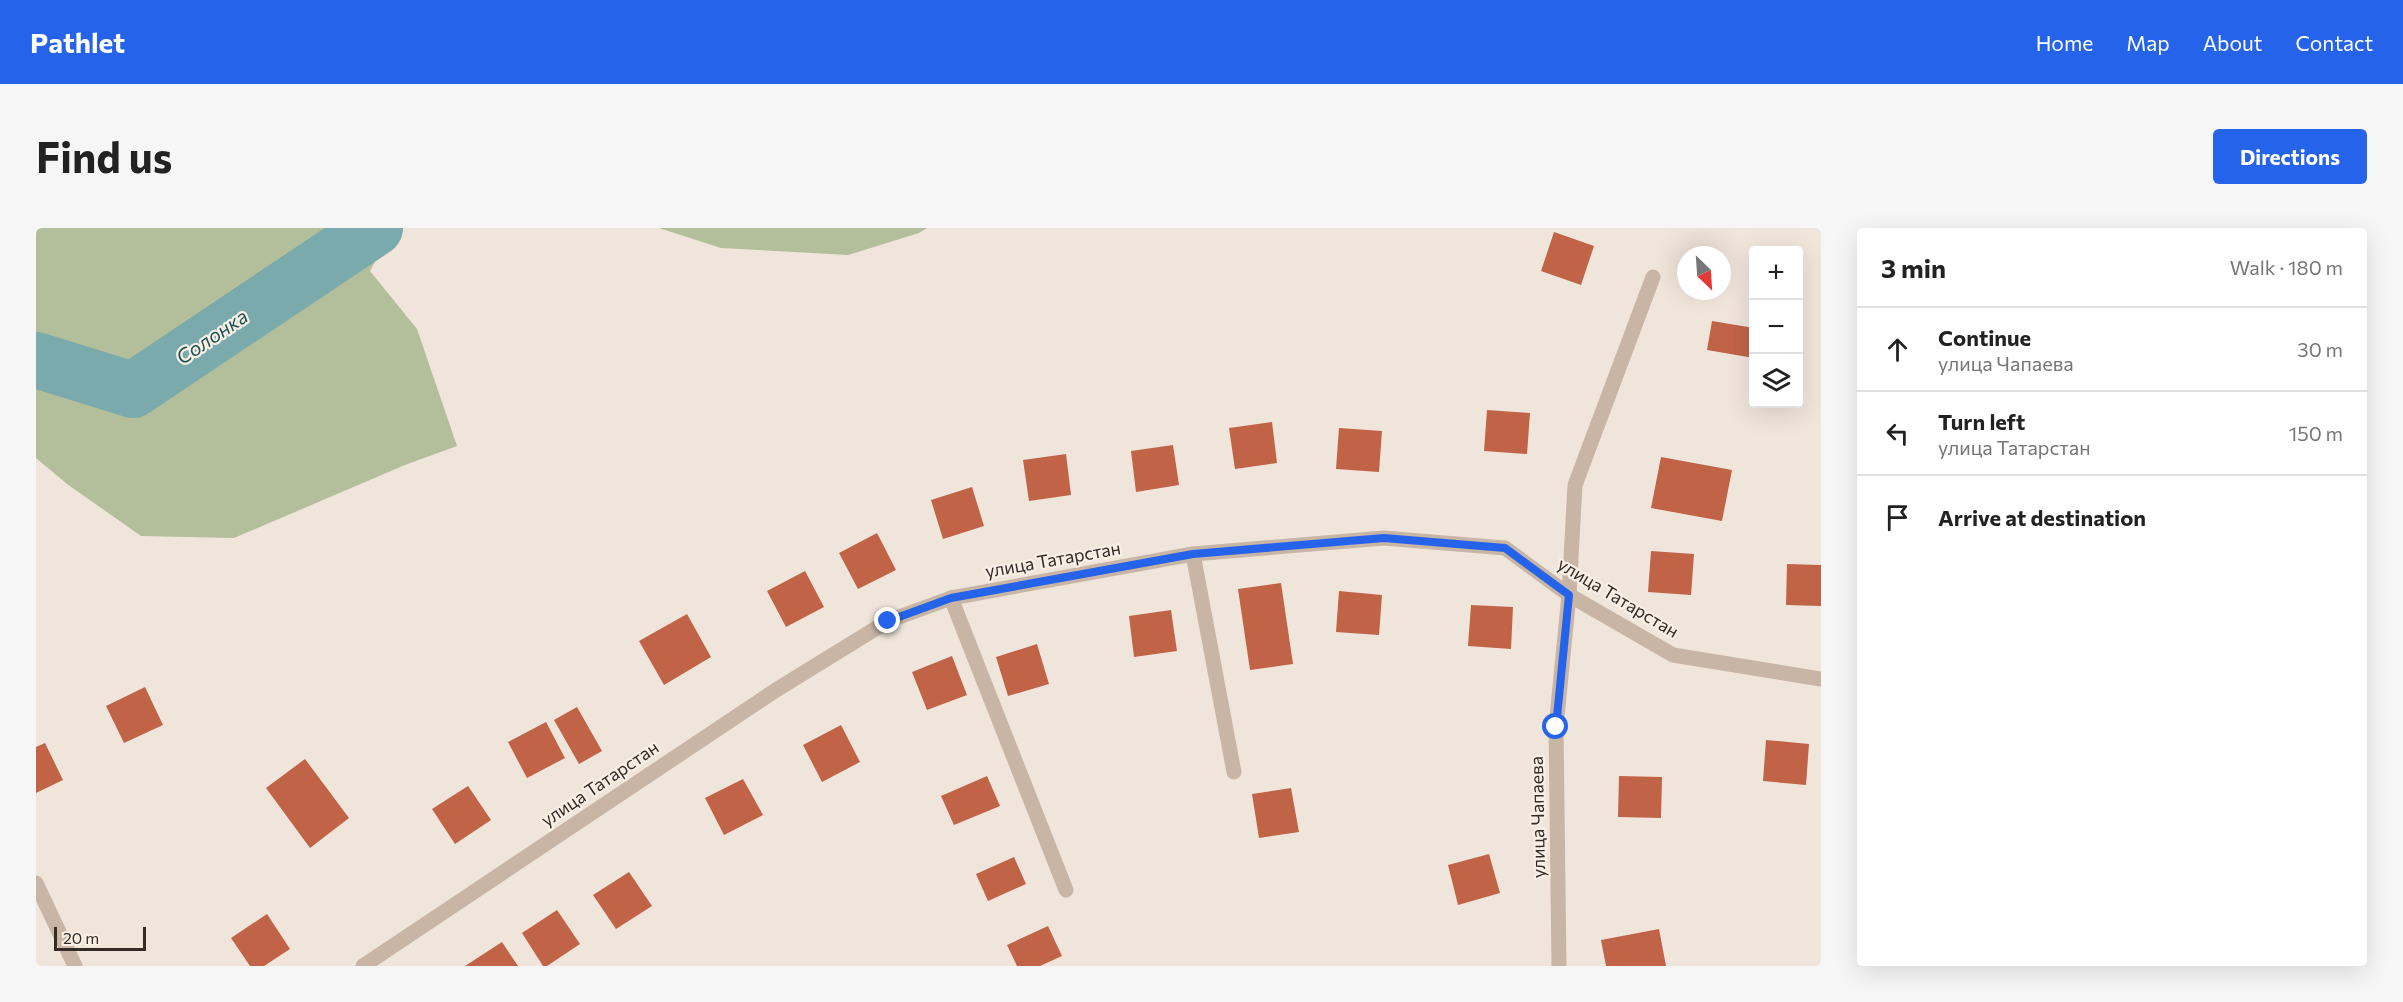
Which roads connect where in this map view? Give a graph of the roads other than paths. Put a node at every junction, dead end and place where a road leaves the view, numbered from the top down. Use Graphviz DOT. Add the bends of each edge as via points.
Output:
graph roads {
  1 [pos="1653,277"];
  2 [pos="1193,554"];
  3 [pos="1569,595"];
  4 [pos="951,598"];
  5 [pos="1821,679"];
  6 [pos="1234,772"];
  7 [pos="36,883"];
  8 [pos="1066,890"];
  9 [pos="75,966"];
  10 [pos="363,966"];
  11 [pos="1559,966"];
  1 -- 3 [label="street, улица Чапаева" via="1575,485"];
  2 -- 3 [label="street, улица Татарстан" via="1384,538 1505,548"];
  2 -- 4 [label="street, улица Татарстан"];
  2 -- 6 [label="street"];
  3 -- 5 [label="street, улица Татарстан" via="1673,655"];
  3 -- 11 [label="street, улица Чапаева" via="1556,727"];
  4 -- 8 [label="street"];
  4 -- 10 [label="street, улица Татарстан" via="888,621 776,690"];
  7 -- 9 [label="street"];
}
